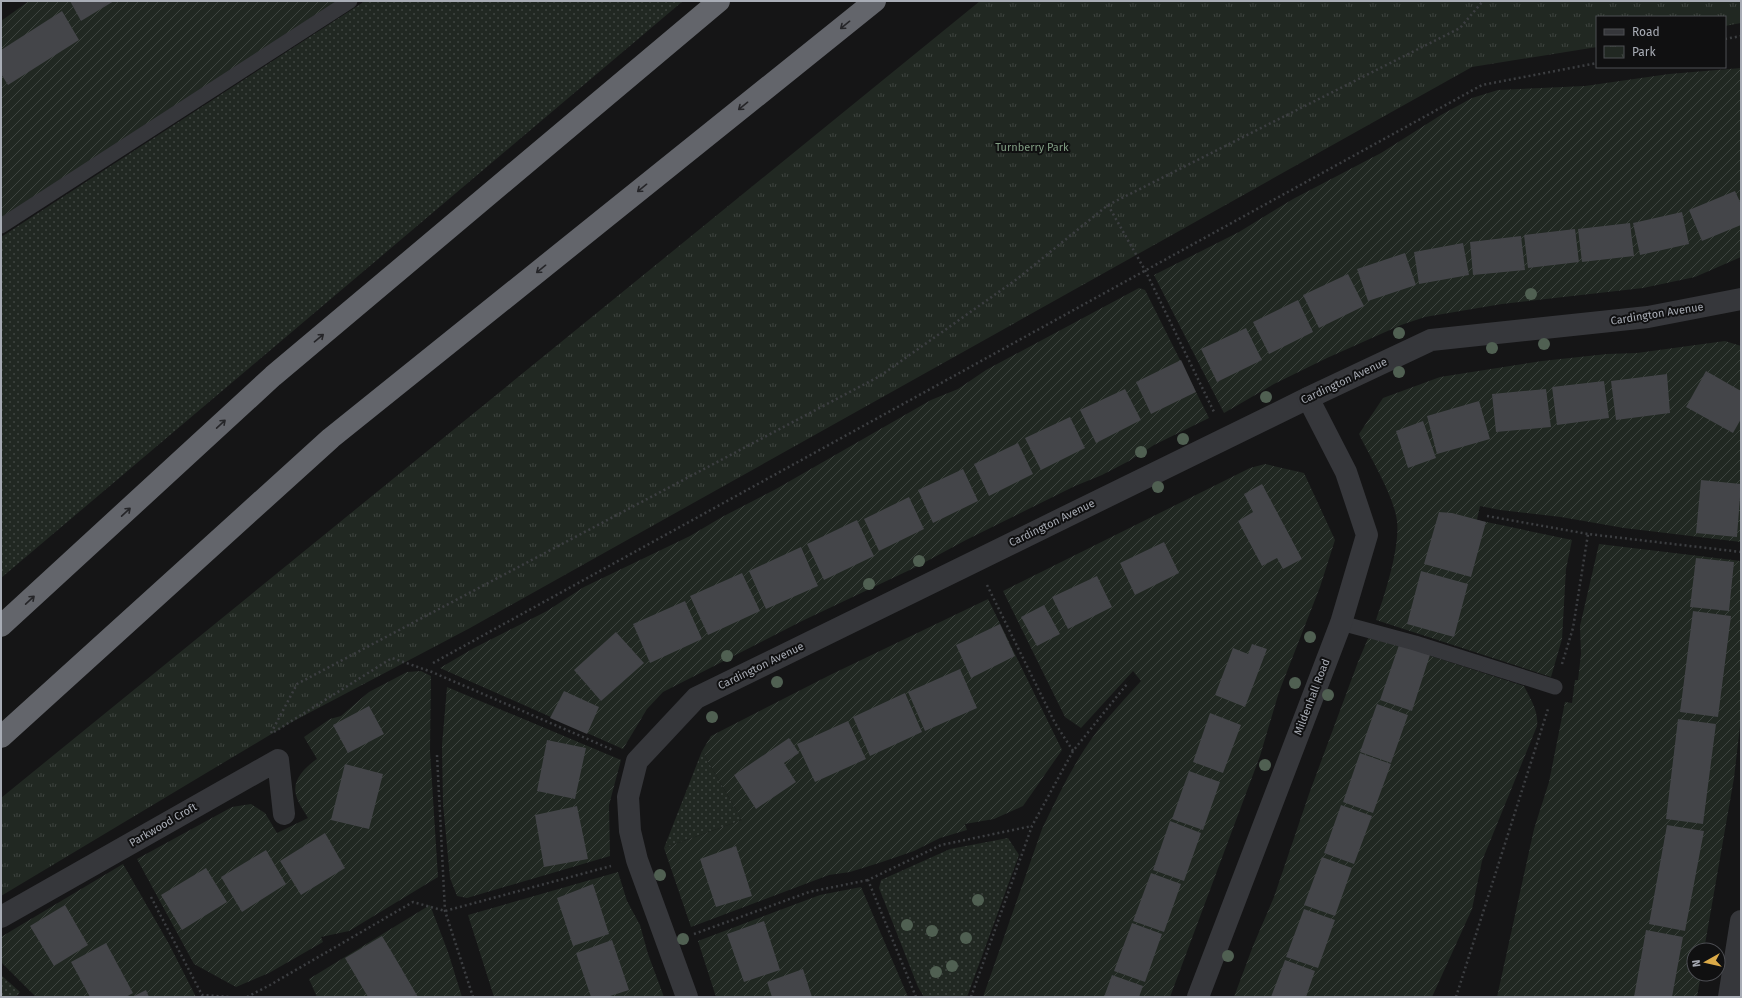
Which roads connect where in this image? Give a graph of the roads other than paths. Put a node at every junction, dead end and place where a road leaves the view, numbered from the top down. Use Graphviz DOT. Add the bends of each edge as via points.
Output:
graph roads {
  1 [pos="350,1"];
  2 [pos="719,1"];
  3 [pos="875,1"];
  4 [pos="1,226"];
  5 [pos="1740,301"];
  6 [pos="1308,398"];
  7 [pos="1341,624"];
  8 [pos="1,626"];
  9 [pos="1555,687"];
  10 [pos="1,737"];
  11 [pos="284,814"];
  12 [pos="1,917"];
  13 [pos="1741,921"];
  14 [pos="688,997"];
  15 [pos="1198,997"];
  16 [pos="1729,997"];
  1 -- 4 [label="lane"];
  8 -- 2 [label="highway, one-way" via="273,376"];
  3 -- 10 [label="highway, one-way" via="331,438"];
  5 -- 6 [label="street, Cardington Avenue" via="1648,317 1432,340"];
  6 -- 7 [label="street, Mildenhall Road" via="1346,472 1367,535"];
  6 -- 14 [label="street, Cardington Avenue" via="696,698 637,760 628,797 630,830 637,860"];
  7 -- 9 [label="lane" via="1415,642"];
  7 -- 15 [label="street, Mildenhall Road"];
  11 -- 12 [label="street, Parkwood Croft" via="278,760"];
  13 -- 16 [label="street"];
}
